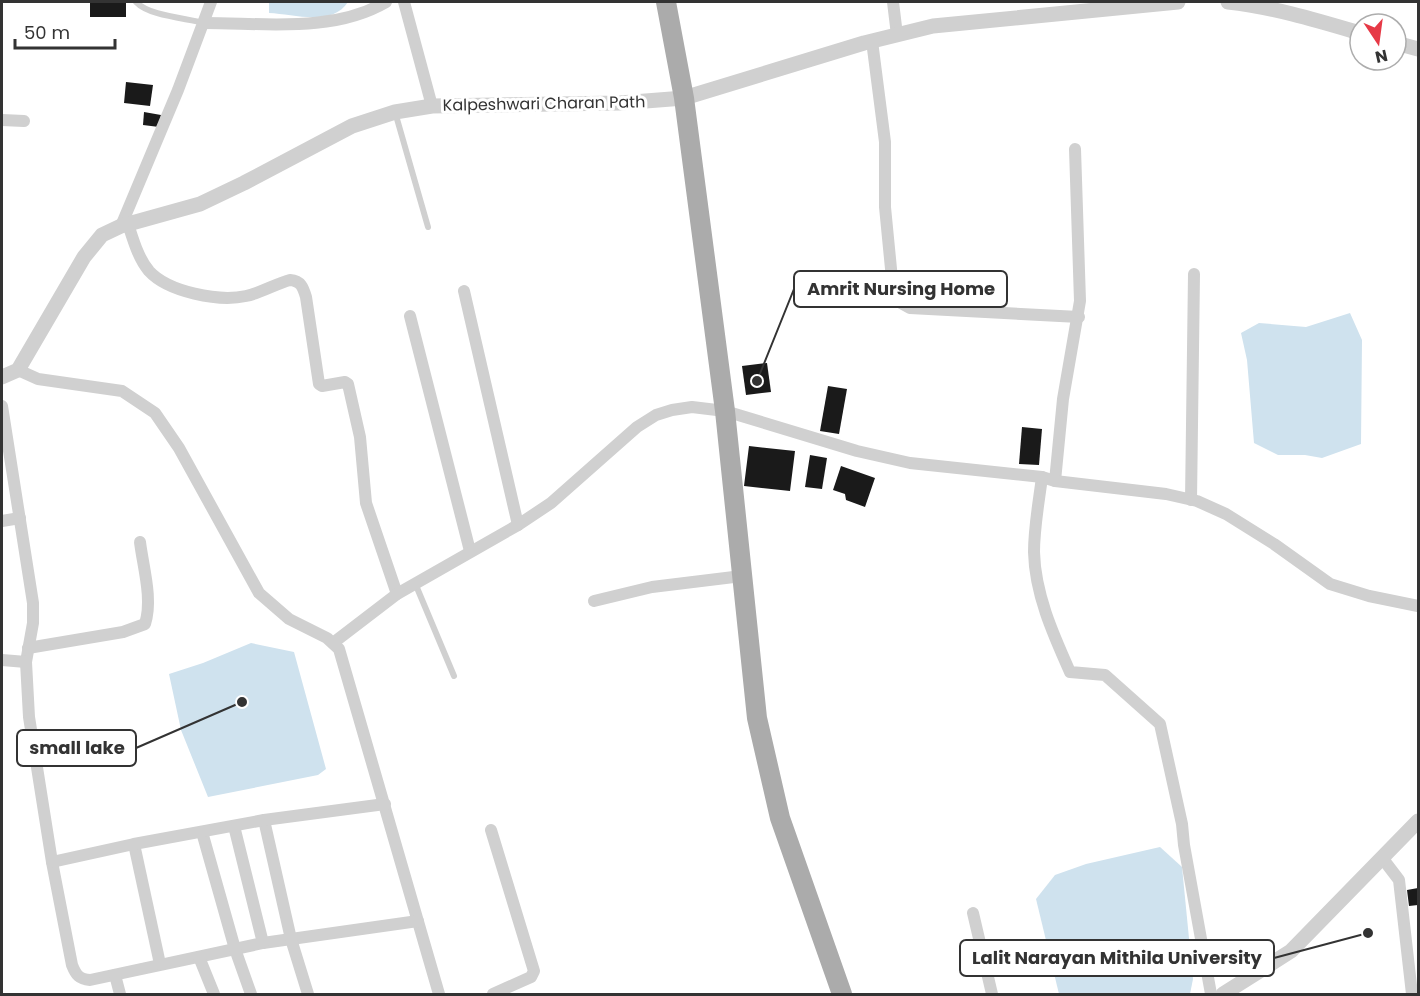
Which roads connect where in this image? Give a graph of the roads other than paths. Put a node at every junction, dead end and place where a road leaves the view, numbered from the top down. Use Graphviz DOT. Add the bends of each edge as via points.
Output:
graph roads {
  1 [pos="136,2"];
  2 [pos="211,2"];
  3 [pos="386,2"];
  4 [pos="405,2"];
  5 [pos="666,2"];
  6 [pos="893,2"];
  7 [pos="1178,2"];
  8 [pos="1228,2"];
  9 [pos="205,23"];
  10 [pos="1348,30"];
  11 [pos="897,35"];
  12 [pos="872,41"];
  13 [pos="684,98"];
  14 [pos="432,106"];
  15 [pos="395,112"];
  16 [pos="2,120"];
  17 [pos="24,122"];
  18 [pos="1075,149"];
  19 [pos="124,225"];
  20 [pos="428,226"];
  21 [pos="1194,274"];
  22 [pos="464,291"];
  23 [pos="410,316"];
  24 [pos="1079,317"];
  25 [pos="18,370"];
  26 [pos="2,377"];
  27 [pos="2,406"];
  28 [pos="725,411"];
  29 [pos="1042,477"];
  30 [pos="1055,481"];
  31 [pos="1191,500"];
  32 [pos="20,518"];
  33 [pos="2,521"];
  34 [pos="518,525"];
  35 [pos="140,542"];
  36 [pos="470,551"];
  37 [pos="742,576"];
  38 [pos="416,583"];
  39 [pos="398,594"];
  40 [pos="594,601"];
  41 [pos="1419,606"];
  42 [pos="333,643"];
  43 [pos="28,648"];
  44 [pos="2,660"];
  45 [pos="26,662"];
  46 [pos="454,676"];
  47 [pos="384,804"];
  48 [pos="264,820"];
  49 [pos="1419,821"];
  50 [pos="234,826"];
  51 [pos="490,830"];
  52 [pos="202,832"];
  53 [pos="134,844"];
  54 [pos="1383,859"];
  55 [pos="52,862"];
  56 [pos="973,913"];
  57 [pos="418,921"];
  58 [pos="291,939"];
  59 [pos="263,943"];
  60 [pos="235,950"];
  61 [pos="199,957"];
  62 [pos="160,964"];
  63 [pos="115,975"];
  64 [pos="120,994"];
  65 [pos="214,994"];
  66 [pos="251,994"];
  67 [pos="308,994"];
  68 [pos="440,994"];
  69 [pos="493,994"];
  70 [pos="842,994"];
  71 [pos="992,994"];
  72 [pos="1210,994"];
  73 [pos="1223,994"];
  74 [pos="1412,994"];
  1 -- 9 [label="lane" via="151,11"];
  2 -- 9 [label="street"];
  3 -- 9 [label="street" via="348,18 319,23"];
  4 -- 14 [label="street"];
  5 -- 13 [label="main road"];
  6 -- 11 [label="street"];
  7 -- 11 [label="street, Kalpeshwari Charan Path" via="933,26"];
  8 -- 10 [label="street" via="1279,10"];
  9 -- 19 [label="street"];
  11 -- 12 [label="street, Kalpeshwari Charan Path"];
  12 -- 13 [label="street, Kalpeshwari Charan Path"];
  12 -- 24 [label="street" via="885,142 885,207 892,279 901,303 910,308"];
  13 -- 14 [label="street, Kalpeshwari Charan Path"];
  13 -- 28 [label="main road"];
  14 -- 15 [label="street, Kalpeshwari Charan Path"];
  15 -- 19 [label="street, Kalpeshwari Charan Path" via="352,126 200,204"];
  15 -- 20 [label="lane"];
  16 -- 17 [label="street"];
  18 -- 24 [label="street"];
  19 -- 25 [label="street, Kalpeshwari Charan Path" via="102,235 84,257"];
  19 -- 39 [label="street" via="150,272 176,288 203,295 240,297 290,280 302,285 319,384 348,384 360,437 366,503"];
  21 -- 31 [label="street"];
  22 -- 34 [label="street"];
  23 -- 36 [label="street"];
  24 -- 30 [label="street" via="1063,399"];
  25 -- 26 [label="street"];
  25 -- 42 [label="street" via="38,379 122,391 154,413 179,448 259,593 289,619"];
  27 -- 32 [label="street"];
  28 -- 29 [label="street" via="857,451 910,462"];
  28 -- 34 [label="street" via="692,407 656,415"];
  28 -- 37 [label="main road"];
  29 -- 30 [label="street"];
  29 -- 72 [label="street" via="1034,552 1049,626 1070,672 1104,675 1160,724 1182,824"];
  30 -- 31 [label="street"];
  31 -- 41 [label="street" via="1226,514 1330,584"];
  32 -- 33 [label="street"];
  32 -- 43 [label="street" via="33,603"];
  34 -- 36 [label="street"];
  35 -- 43 [label="street" via="148,601 145,624 123,632"];
  36 -- 38 [label="street"];
  37 -- 40 [label="street" via="652,587"];
  37 -- 70 [label="main road" via="757,717 780,818"];
  38 -- 39 [label="street"];
  38 -- 46 [label="lane"];
  39 -- 42 [label="street"];
  42 -- 47 [label="street" via="344,661"];
  43 -- 45 [label="street"];
  44 -- 45 [label="street"];
  45 -- 55 [label="street" via="29,717"];
  47 -- 48 [label="street"];
  47 -- 57 [label="street"];
  48 -- 50 [label="street"];
  48 -- 58 [label="street"];
  49 -- 54 [label="street"];
  50 -- 52 [label="street"];
  50 -- 59 [label="street"];
  51 -- 69 [label="street" via="534,971"];
  52 -- 53 [label="street"];
  52 -- 60 [label="street"];
  53 -- 55 [label="street"];
  53 -- 62 [label="street"];
  54 -- 73 [label="street" via="1291,951"];
  54 -- 74 [label="street" via="1399,880"];
  55 -- 63 [label="street" via="76,974 90,980"];
  56 -- 71 [label="street"];
  57 -- 58 [label="street"];
  57 -- 68 [label="street"];
  58 -- 59 [label="street"];
  58 -- 67 [label="street"];
  59 -- 60 [label="street"];
  60 -- 61 [label="street"];
  60 -- 66 [label="street"];
  61 -- 62 [label="street"];
  61 -- 65 [label="street"];
  62 -- 63 [label="street"];
  63 -- 64 [label="street"];
}
